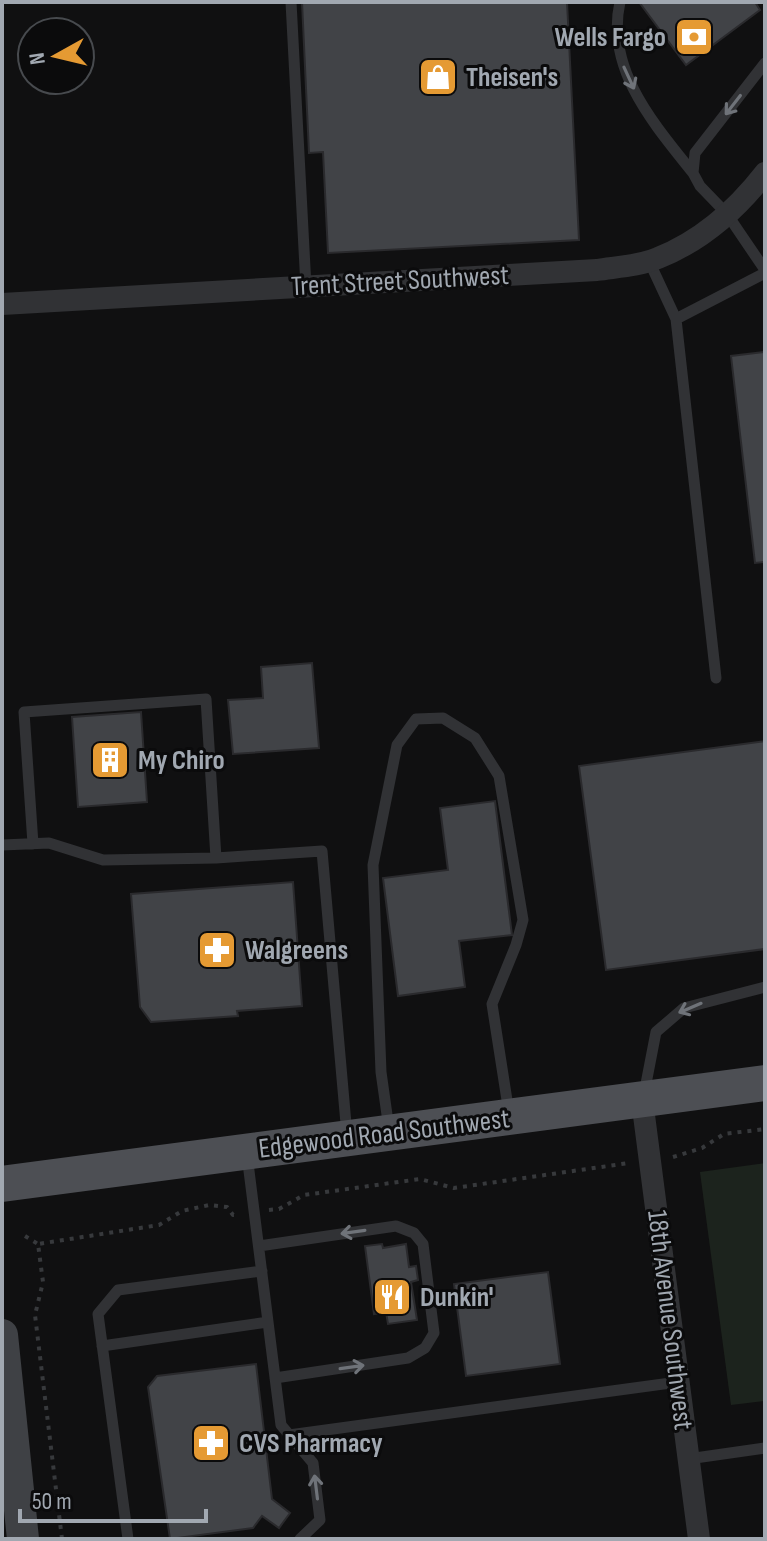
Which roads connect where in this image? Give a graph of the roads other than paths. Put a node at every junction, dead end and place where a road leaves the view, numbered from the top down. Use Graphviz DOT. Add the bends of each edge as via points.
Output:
graph roads {
  1 [pos="291,2"];
  2 [pos="620,2"];
  3 [pos="765,63"];
  4 [pos="693,173"];
  5 [pos="765,173"];
  6 [pos="727,214"];
  7 [pos="649,261"];
  8 [pos="765,271"];
  9 [pos="306,287"];
  10 [pos="2,304"];
  11 [pos="676,319"];
  12 [pos="716,678"];
  13 [pos="33,844"];
  14 [pos="2,845"];
  15 [pos="216,858"];
  16 [pos="765,987"];
  17 [pos="765,1083"];
  18 [pos="642,1100"];
  19 [pos="509,1118"];
  20 [pos="390,1133"];
  21 [pos="347,1139"];
  22 [pos="247,1152"];
  23 [pos="2,1184"];
  24 [pos="259,1246"];
  25 [pos="262,1271"];
  26 [pos="268,1322"];
  27 [pos="2,1335"];
  28 [pos="102,1346"];
  29 [pos="275,1378"];
  30 [pos="678,1382"];
  31 [pos="289,1435"];
  32 [pos="765,1448"];
  33 [pos="688,1459"];
  34 [pos="23,1539"];
  35 [pos="128,1539"];
  36 [pos="300,1539"];
  37 [pos="699,1539"];
  1 -- 9 [label="lane"];
  2 -- 4 [label="lane, one-way" via="617,38 629,80 656,127"];
  3 -- 4 [label="lane, one-way" via="695,153"];
  4 -- 6 [label="lane"];
  5 -- 6 [label="street, Trent Street Southwest"];
  6 -- 7 [label="street, Trent Street Southwest" via="695,240"];
  6 -- 8 [label="lane"];
  7 -- 9 [label="street, Trent Street Southwest" via="597,270"];
  7 -- 11 [label="lane"];
  8 -- 11 [label="lane"];
  9 -- 10 [label="street, Trent Street Southwest"];
  11 -- 12 [label="lane"];
  13 -- 14 [label="lane"];
  13 -- 15 [label="lane" via="49,843 103,860"];
  13 -- 15 [label="lane" via="24,712 206,699"];
  15 -- 21 [label="lane" via="322,851"];
  16 -- 18 [label="lane, one-way" via="684,1008 656,1032"];
  17 -- 18 [label="main road, Edgewood Road Southwest"];
  18 -- 19 [label="main road, Edgewood Road Southwest"];
  18 -- 30 [label="street, 18th Avenue Southwest"];
  19 -- 20 [label="main road, Edgewood Road Southwest"];
  19 -- 20 [label="lane" via="492,1004 523,920 499,776 475,738 443,718 416,719 397,745 373,865 381,1072"];
  20 -- 21 [label="main road, Edgewood Road Southwest"];
  21 -- 22 [label="main road, Edgewood Road Southwest"];
  22 -- 23 [label="main road, Edgewood Road Southwest"];
  22 -- 24 [label="lane"];
  24 -- 25 [label="lane"];
  29 -- 24 [label="lane, one-way" via="408,1358 425,1348 434,1333 423,1244 414,1233 396,1226"];
  25 -- 26 [label="lane"];
  25 -- 28 [label="lane" via="118,1290 98,1314"];
  26 -- 28 [label="lane"];
  26 -- 29 [label="lane"];
  27 -- 34 [label="main road"];
  28 -- 35 [label="lane"];
  29 -- 31 [label="lane" via="281,1425"];
  30 -- 31 [label="lane"];
  30 -- 33 [label="street, 18th Avenue Southwest"];
  36 -- 31 [label="lane, one-way" via="320,1520 313,1463"];
  32 -- 33 [label="lane"];
  33 -- 37 [label="street, 18th Avenue Southwest"];
}
